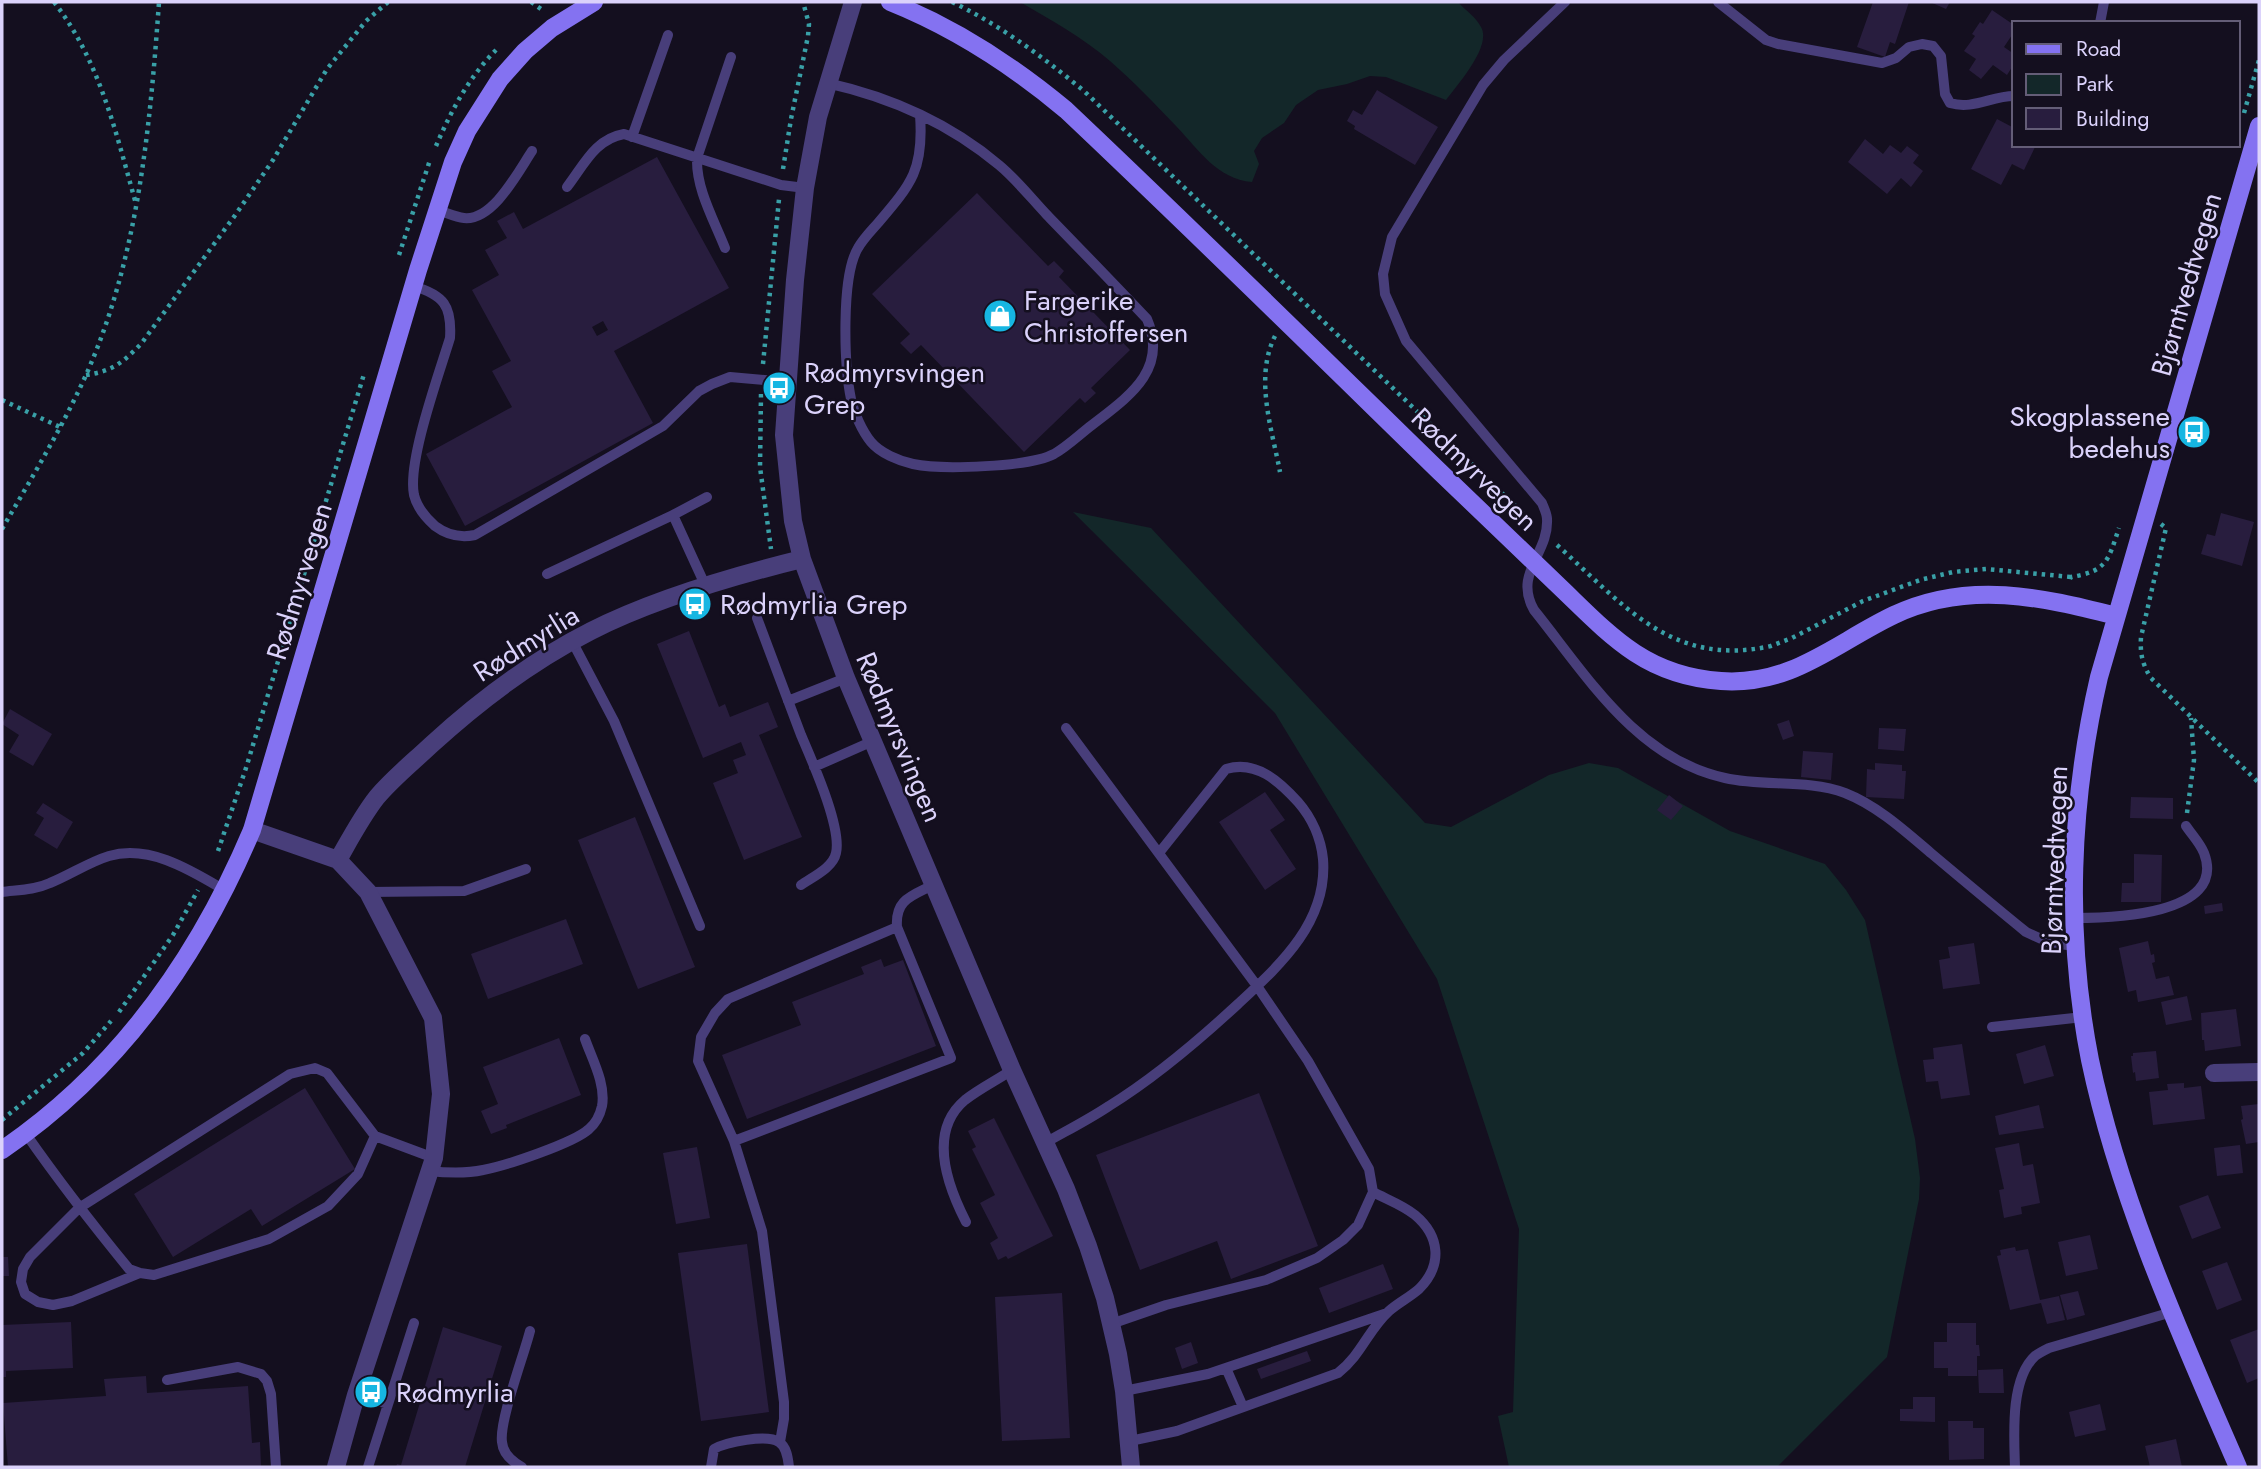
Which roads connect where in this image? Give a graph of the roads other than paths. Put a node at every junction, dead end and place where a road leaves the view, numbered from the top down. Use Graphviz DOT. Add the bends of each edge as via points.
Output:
graph roads {
  1 [pos="594,2"];
  2 [pos="853,2"];
  3 [pos="890,2"];
  4 [pos="1565,2"];
  5 [pos="1718,2"];
  6 [pos="2104,2"];
  7 [pos="2099,21"];
  8 [pos="668,35"];
  9 [pos="730,57"];
  10 [pos="827,83"];
  11 [pos="2012,96"];
  12 [pos="920,115"];
  13 [pos="2259,126"];
  14 [pos="632,137"];
  15 [pos="532,151"];
  16 [pos="697,158"];
  17 [pos="567,187"];
  18 [pos="805,188"];
  19 [pos="437,210"];
  20 [pos="725,248"];
  21 [pos="413,286"];
  22 [pos="787,382"];
  23 [pos="707,497"];
  24 [pos="673,515"];
  25 [pos="802,558"];
  26 [pos="1533,562"];
  27 [pos="547,574"];
  28 [pos="706,587"];
  29 [pos="2116,616"];
  30 [pos="757,618"];
  31 [pos="572,641"];
  32 [pos="846,678"];
  33 [pos="788,701"];
  34 [pos="1066,727"];
  35 [pos="873,741"];
  36 [pos="814,767"];
  37 [pos="2186,826"];
  38 [pos="252,830"];
  39 [pos="1159,853"];
  40 [pos="338,860"];
  41 [pos="526,869"];
  42 [pos="801,885"];
  43 [pos="933,885"];
  44 [pos="2,891"];
  45 [pos="226,891"];
  46 [pos="368,892"];
  47 [pos="2074,918"];
  48 [pos="700,926"];
  49 [pos="897,927"];
  50 [pos="2076,946"];
  51 [pos="1257,986"];
  52 [pos="2082,1017"];
  53 [pos="1992,1027"];
  54 [pos="585,1039"];
  55 [pos="1012,1070"];
  56 [pos="2259,1072"];
  57 [pos="2214,1073"];
  58 [pos="26,1133"];
  59 [pos="375,1136"];
  60 [pos="734,1141"];
  61 [pos="1045,1143"];
  62 [pos="2,1150"];
  63 [pos="432,1165"];
  64 [pos="1373,1192"];
  65 [pos="79,1208"];
  66 [pos="966,1222"];
  67 [pos="140,1273"];
  68 [pos="1387,1312"];
  69 [pos="2172,1312"];
  70 [pos="414,1323"];
  71 [pos="1111,1324"];
  72 [pos="530,1331"];
  73 [pos="1226,1368"];
  74 [pos="167,1380"];
  75 [pos="1124,1391"];
  76 [pos="356,1395"];
  77 [pos="388,1404"];
  78 [pos="1243,1407"];
  79 [pos="1130,1441"];
  80 [pos="780,1442"];
  81 [pos="275,1467"];
  82 [pos="336,1467"];
  83 [pos="369,1467"];
  84 [pos="522,1467"];
  85 [pos="711,1467"];
  86 [pos="789,1467"];
  87 [pos="1131,1467"];
  88 [pos="2015,1467"];
  89 [pos="2238,1467"];
  1 -- 19 [label="street, Rødmyrvegen" via="552,28 500,79 467,131"];
  2 -- 10 [label="street, Rødmyrsvingen"];
  3 -- 26 [label="street, Rødmyrvegen" via="970,40 1031,81 1121,162"];
  4 -- 26 [label="lane" via="1483,85 1392,237 1383,274 1385,294 1406,341 1542,503 1547,518 1545,534"];
  5 -- 11 [label="lane" via="1766,40 1779,44 1882,63 1909,47 1933,46 1941,56 1945,94 1950,103 1962,107"];
  6 -- 7 [label="lane"];
  8 -- 14 [label="lane"];
  9 -- 16 [label="lane"];
  10 -- 12 [label="lane" via="891,100"];
  10 -- 18 [label="street, Rødmyrsvingen"];
  12 -- 12 [label="lane" via="1000,165 1147,319 1154,335 1150,366 1130,395 1054,454 1009,464 913,464 872,444 851,401 847,351 850,265 858,247 914,174 920,158"];
  13 -- 29 [label="street, Bjørntvedtvegen"];
  14 -- 16 [label="lane"];
  14 -- 17 [label="lane" via="611,136 600,142"];
  15 -- 19 [label="lane" via="488,210 464,218"];
  16 -- 18 [label="lane" via="780,185"];
  16 -- 20 [label="lane" via="698,181"];
  18 -- 22 [label="street, Rødmyrsvingen"];
  19 -- 21 [label="street, Rødmyrvegen"];
  21 -- 22 [label="lane" via="440,297 451,321 413,478 414,496 423,514 450,534 464,537 496,523 663,426 712,384 730,377"];
  21 -- 38 [label="street, Rødmyrvegen"];
  22 -- 25 [label="street, Rødmyrsvingen" via="785,456"];
  23 -- 24 [label="lane"];
  24 -- 27 [label="lane"];
  24 -- 28 [label="lane"];
  25 -- 28 [label="street, Rødmyrlia"];
  25 -- 32 [label="street, Rødmyrsvingen"];
  26 -- 29 [label="street, Rødmyrvegen" via="1639,656 1695,678 1724,681 1778,675 1896,614 1988,593 2063,602"];
  26 -- 50 [label="lane" via="1527,598 1534,611 1626,723 1649,743 1670,757 1723,778 1825,787 1846,794 1897,825 2026,932 2050,943"];
  28 -- 31 [label="street, Rødmyrlia" via="617,618"];
  29 -- 47 [label="street, Bjørntvedtvegen" via="2084,748"];
  30 -- 33 [label="lane"];
  31 -- 40 [label="street, Rødmyrlia" via="484,699 398,776 377,797"];
  31 -- 48 [label="lane" via="614,721"];
  32 -- 33 [label="lane"];
  32 -- 35 [label="street, Rødmyrsvingen"];
  33 -- 36 [label="lane"];
  34 -- 39 [label="lane"];
  35 -- 36 [label="lane"];
  35 -- 43 [label="street, Rødmyrsvingen"];
  36 -- 42 [label="lane" via="833,821 836,854 832,863"];
  37 -- 47 [label="lane" via="2207,863 2206,876 2190,898 2119,918"];
  38 -- 40 [label="street"];
  38 -- 45 [label="street, Rødmyrvegen"];
  39 -- 51 [label="lane"];
  39 -- 51 [label="lane" via="1226,769 1238,765 1254,768 1300,805 1322,846 1322,892 1303,935"];
  40 -- 46 [label="street"];
  41 -- 46 [label="lane" via="464,891"];
  43 -- 49 [label="lane" via="903,901 896,913"];
  43 -- 55 [label="street, Rødmyrsvingen"];
  44 -- 45 [label="lane" via="47,885 109,856 130,853 178,865"];
  45 -- 58 [label="street, Rødmyrvegen" via="183,965 132,1034"];
  46 -- 63 [label="street" via="433,1017 441,1094"];
  47 -- 50 [label="street, Bjørntvedtvegen"];
  49 -- 60 [label="lane" via="728,999 715,1013 701,1037 698,1061"];
  49 -- 60 [label="lane" via="951,1058"];
  50 -- 52 [label="street, Bjørntvedtvegen"];
  51 -- 61 [label="lane" via="1158,1072"];
  51 -- 64 [label="lane" via="1308,1061 1368,1169"];
  52 -- 53 [label="lane"];
  52 -- 69 [label="street, Bjørntvedtvegen" via="2115,1153"];
  54 -- 63 [label="lane" via="602,1087 598,1119 588,1130 572,1141 484,1170 454,1173"];
  55 -- 61 [label="street, Rødmyrsvingen"];
  55 -- 66 [label="lane" via="964,1101 951,1119 944,1141 951,1191"];
  56 -- 57 [label="street"];
  58 -- 62 [label="street, Rødmyrvegen"];
  58 -- 65 [label="lane"];
  59 -- 63 [label="lane"];
  59 -- 65 [label="lane" via="327,1073 307,1068 290,1074"];
  59 -- 67 [label="lane" via="358,1174 328,1206 294,1226 269,1239 163,1273"];
  60 -- 80 [label="lane" via="762,1231 784,1402"];
  61 -- 71 [label="street, Rødmyrsvingen" via="1088,1246"];
  63 -- 76 [label="street"];
  64 -- 68 [label="lane" via="1413,1213 1435,1240 1437,1252 1424,1282"];
  64 -- 71 [label="lane" via="1358,1225 1317,1258 1266,1280"];
  65 -- 67 [label="lane" via="130,1269"];
  65 -- 67 [label="lane" via="30,1257 21,1282 25,1294 53,1305"];
  68 -- 73 [label="lane"];
  68 -- 78 [label="lane" via="1352,1362 1338,1373"];
  69 -- 88 [label="lane" via="2036,1355 2027,1366 2017,1400"];
  69 -- 89 [label="street, Bjørntvedtvegen"];
  70 -- 77 [label="lane"];
  71 -- 75 [label="street, Rødmyrsvingen"];
  72 -- 84 [label="lane" via="502,1443"];
  73 -- 75 [label="lane"];
  73 -- 78 [label="lane"];
  74 -- 81 [label="lane" via="238,1367 261,1374 271,1394"];
  75 -- 79 [label="street, Rødmyrsvingen"];
  76 -- 77 [label="lane"];
  76 -- 82 [label="street"];
  77 -- 83 [label="lane"];
  78 -- 79 [label="lane" via="1177,1431"];
  79 -- 87 [label="street, Rødmyrsvingen"];
  80 -- 85 [label="lane" via="725,1443 715,1449"];
  80 -- 86 [label="lane"];
}
